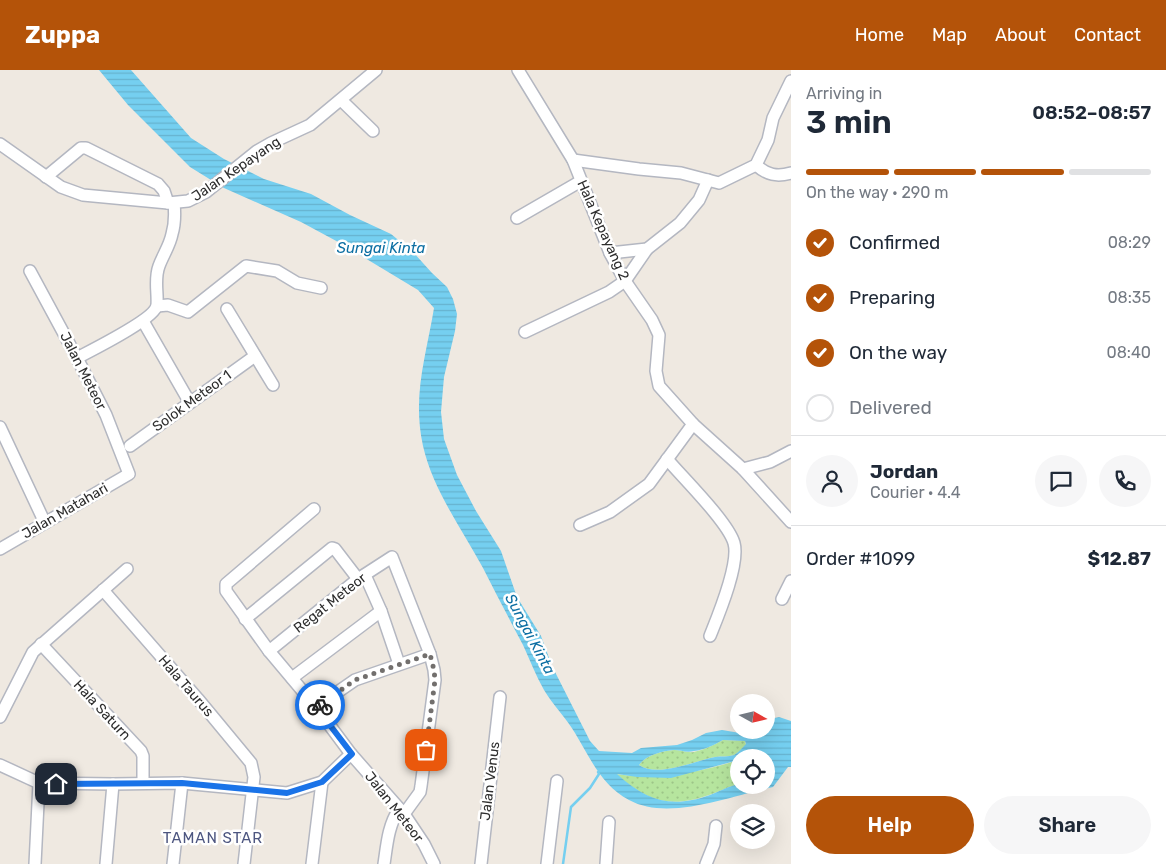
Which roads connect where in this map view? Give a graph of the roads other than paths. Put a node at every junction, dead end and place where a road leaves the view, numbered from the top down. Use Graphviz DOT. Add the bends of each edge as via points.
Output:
graph roads {
  1 [pos="376,70"];
  2 [pos="518,70"];
  3 [pos="791,81"];
  4 [pos="341,100"];
  5 [pos="373,131"];
  6 [pos="0,144"];
  7 [pos="572,160"];
  8 [pos="756,165"];
  9 [pos="791,173"];
  10 [pos="46,177"];
  11 [pos="708,180"];
  12 [pos="581,181"];
  13 [pos="171,203"];
  14 [pos="517,218"];
  15 [pos="647,249"];
  16 [pos="610,253"];
  17 [pos="30,272"];
  18 [pos="624,281"];
  19 [pos="322,288"];
  20 [pos="157,306"];
  21 [pos="227,309"];
  22 [pos="143,321"];
  23 [pos="525,332"];
  24 [pos="255,356"];
  25 [pos="78,358"];
  26 [pos="273,385"];
  27 [pos="190,403"];
  28 [pos="693,424"];
  29 [pos="0,427"];
  30 [pos="4,446"];
  31 [pos="130,446"];
  32 [pos="791,451"];
  33 [pos="667,459"];
  34 [pos="743,469"];
  35 [pos="129,474"];
  36 [pos="314,509"];
  37 [pos="791,522"];
  38 [pos="45,523"];
  39 [pos="580,525"];
  40 [pos="0,549"];
  41 [pos="128,569"];
  42 [pos="361,577"];
  43 [pos="791,581"];
  44 [pos="102,590"];
  45 [pos="782,599"];
  46 [pos="380,611"];
  47 [pos="244,619"];
  48 [pos="710,636"];
  49 [pos="41,644"];
  50 [pos="268,651"];
  51 [pos="430,654"];
  52 [pos="399,664"];
  53 [pos="292,678"];
  54 [pos="500,697"];
  55 [pos="316,707"];
  56 [pos="0,717"];
  57 [pos="352,754"];
  58 [pos="0,765"];
  59 [pos="322,782"];
  60 [pos="557,782"];
  61 [pos="39,783"];
  62 [pos="143,783"];
  63 [pos="182,783"];
  64 [pos="113,784"];
  65 [pos="253,789"];
  66 [pos="402,812"];
  67 [pos="609,822"];
  68 [pos="716,826"];
  69 [pos="34,864"];
  70 [pos="106,864"];
  71 [pos="173,864"];
  72 [pos="244,864"];
  73 [pos="312,864"];
  74 [pos="384,864"];
  75 [pos="434,864"];
  76 [pos="481,864"];
  77 [pos="547,864"];
  78 [pos="606,864"];
  79 [pos="706,864"];
  1 -- 4 [label="street, Jalan Kepayang"];
  2 -- 7 [label="street, Hala Kepayang 2"];
  3 -- 8 [label="street"];
  4 -- 5 [label="street"];
  4 -- 13 [label="street, Jalan Kepayang" via="310,125 257,151 206,192 188,201"];
  6 -- 10 [label="street, Jalan Kepayang"];
  7 -- 11 [label="street" via="681,173"];
  7 -- 12 [label="street, Hala Kepayang 2"];
  8 -- 9 [label="street" via="773,175"];
  8 -- 11 [label="street" via="719,183"];
  10 -- 13 [label="street, Jalan Kepayang" via="83,195"];
  10 -- 13 [label="street" via="81,148 86,148 158,184"];
  11 -- 15 [label="street" via="699,200 680,223"];
  12 -- 14 [label="street"];
  12 -- 16 [label="street, Hala Kepayang 2"];
  13 -- 20 [label="street" via="175,216 172,235 158,269"];
  15 -- 16 [label="street"];
  15 -- 18 [label="street"];
  16 -- 18 [label="street, Hala Kepayang 2"];
  17 -- 25 [label="street, Jalan Meteor"];
  18 -- 23 [label="street" via="609,292"];
  18 -- 28 [label="street, Hala Kepayang 2" via="659,335 656,371 659,386"];
  19 -- 20 [label="street" via="302,285 278,271 246,266 188,312 168,305"];
  20 -- 22 [label="street"];
  21 -- 24 [label="street"];
  22 -- 25 [label="street"];
  22 -- 27 [label="street"];
  24 -- 26 [label="street"];
  24 -- 27 [label="street, Solok Meteor 1"];
  25 -- 35 [label="street, Jalan Meteor" via="106,415"];
  27 -- 31 [label="street, Solok Meteor 1"];
  28 -- 33 [label="street"];
  28 -- 34 [label="street, Hala Kepayang 2"];
  29 -- 30 [label="street"];
  30 -- 38 [label="street"];
  32 -- 34 [label="street" via="770,462"];
  33 -- 39 [label="street" via="649,484 610,512"];
  33 -- 48 [label="street" via="722,522 734,544 733,571"];
  34 -- 37 [label="street, Hala Kepayang 2"];
  35 -- 38 [label="street, Jalan Matahari"];
  36 -- 47 [label="street, Jalan Meteor" via="226,584 226,591"];
  38 -- 40 [label="street, Jalan Matahari"];
  41 -- 44 [label="street"];
  42 -- 46 [label="street"];
  42 -- 47 [label="street" via="332,548"];
  42 -- 50 [label="street, Regat Meteor"];
  42 -- 51 [label="street, Regat Meteor" via="392,557"];
  43 -- 45 [label="street"];
  44 -- 49 [label="street"];
  44 -- 65 [label="street, Hala Taurus" via="248,759 254,770"];
  46 -- 52 [label="street"];
  46 -- 53 [label="street"];
  47 -- 50 [label="street, Jalan Meteor"];
  49 -- 56 [label="street" via="33,652"];
  49 -- 62 [label="street, Hala Saturn" via="140,751 143,756"];
  50 -- 53 [label="street, Jalan Meteor"];
  51 -- 52 [label="street"];
  51 -- 66 [label="street" via="435,680 422,786 417,797"];
  52 -- 55 [label="street" via="355,680"];
  53 -- 55 [label="street, Jalan Meteor"];
  54 -- 76 [label="street, Jalan Venus"];
  55 -- 57 [label="street, Jalan Meteor"];
  57 -- 59 [label="street"];
  57 -- 66 [label="street, Jalan Meteor"];
  58 -- 61 [label="street"];
  59 -- 65 [label="street" via="287,793"];
  59 -- 73 [label="street"];
  60 -- 77 [label="street"];
  61 -- 64 [label="street"];
  61 -- 69 [label="street"];
  62 -- 63 [label="street"];
  62 -- 64 [label="street"];
  63 -- 65 [label="street"];
  63 -- 71 [label="street"];
  64 -- 70 [label="street"];
  65 -- 72 [label="street, Hala Taurus"];
  66 -- 74 [label="street" via="392,820"];
  66 -- 75 [label="street, Jalan Meteor"];
  67 -- 78 [label="street"];
  68 -- 79 [label="street" via="714,844"];
}
